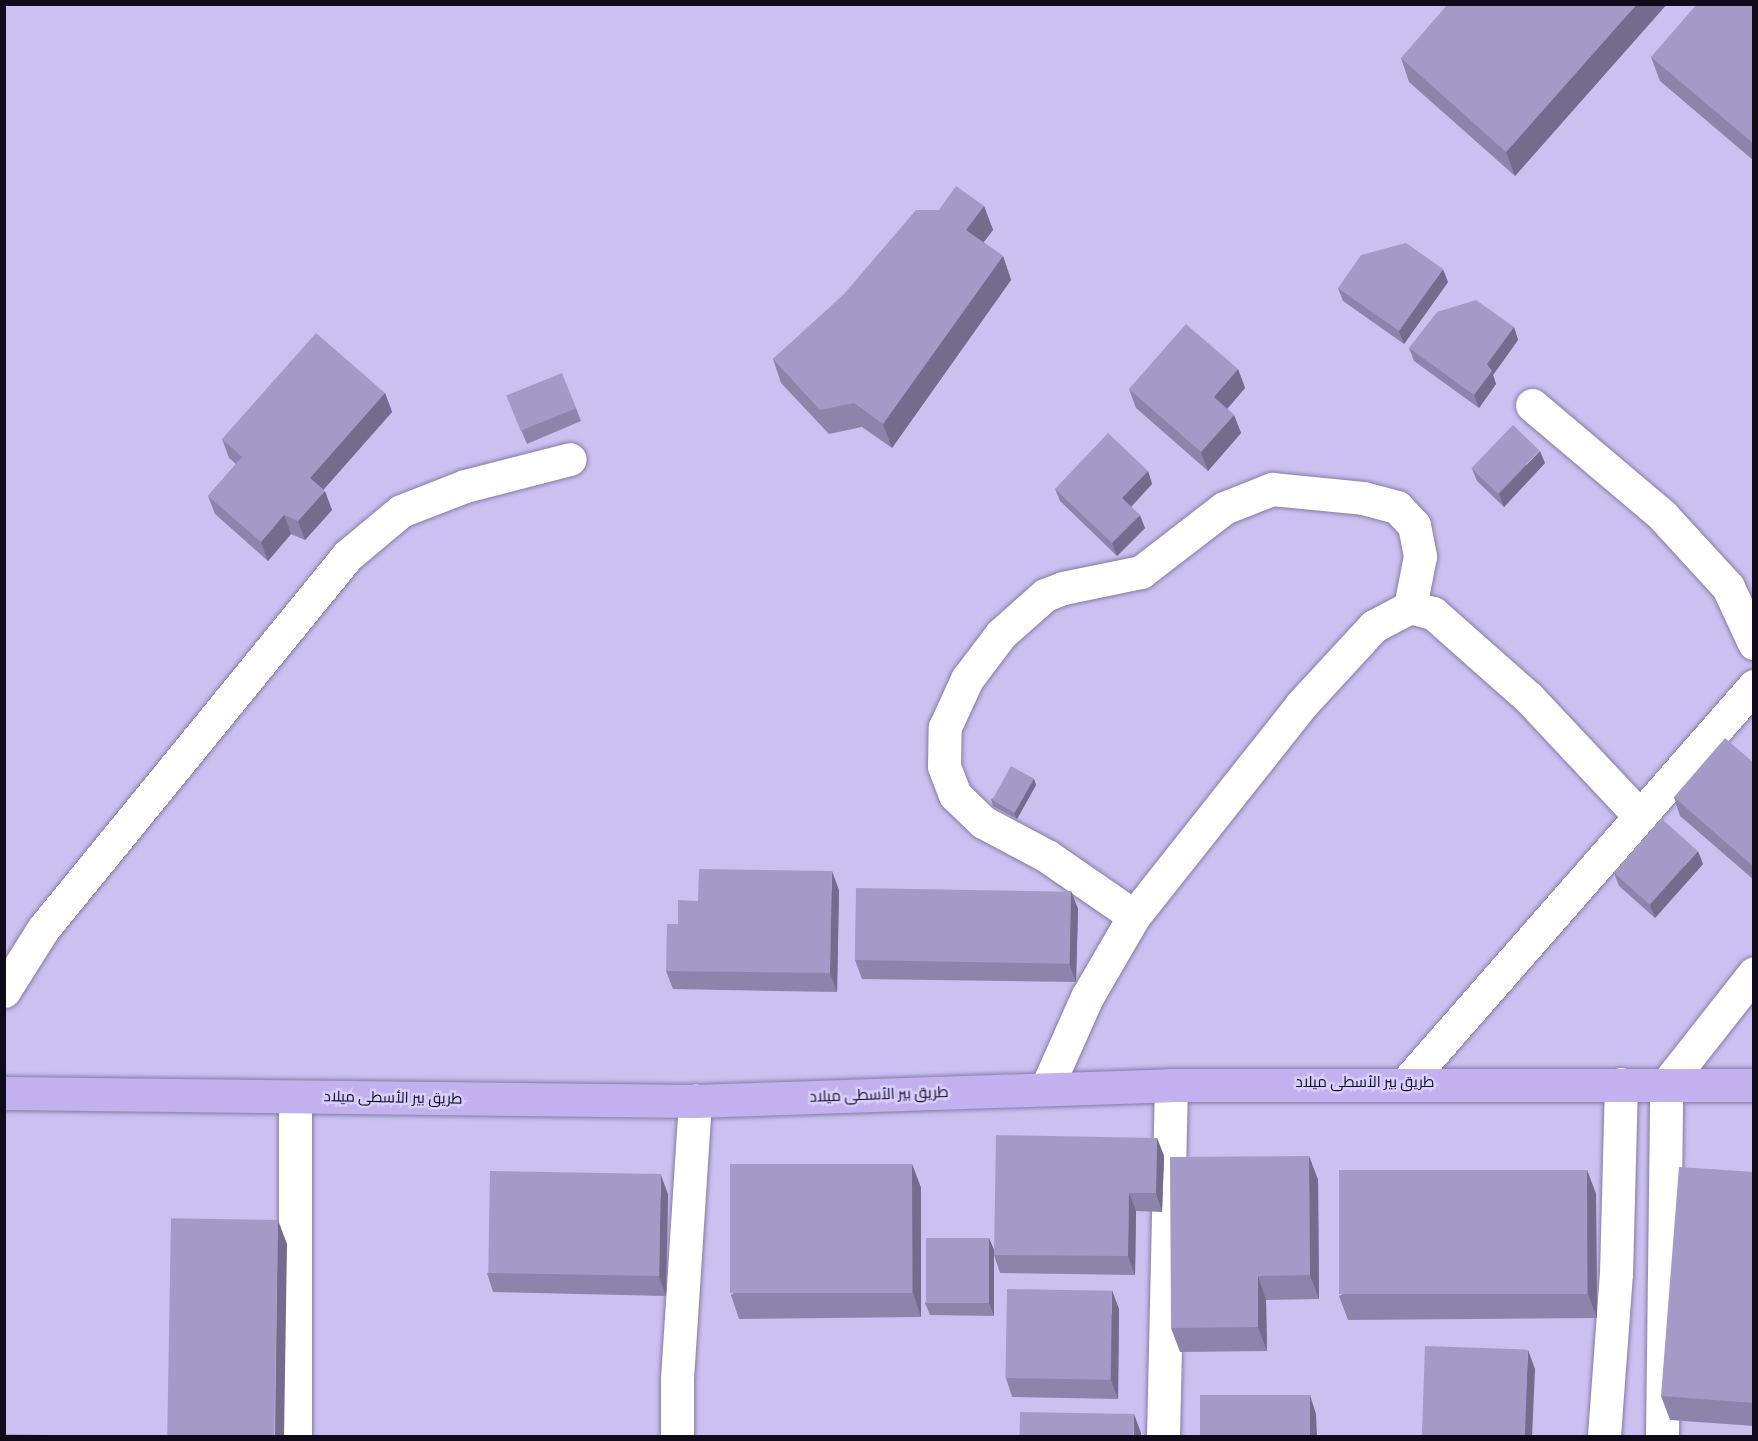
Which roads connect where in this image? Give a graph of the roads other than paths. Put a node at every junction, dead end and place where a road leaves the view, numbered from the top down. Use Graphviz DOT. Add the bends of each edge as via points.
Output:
graph roads {
  1 [pos="1532,405"];
  2 [pos="570,459"];
  3 [pos="1410,607"];
  4 [pos="1754,643"];
  5 [pos="1754,686"];
  6 [pos="1640,816"];
  7 [pos="1134,916"];
  8 [pos="1754,973"];
  9 [pos="4,991"];
  10 [pos="1406,1083"];
  11 [pos="1621,1084"];
  12 [pos="1666,1084"];
  13 [pos="1754,1085"];
  14 [pos="1171,1086"];
  15 [pos="1046,1089"];
  16 [pos="4,1093"];
  17 [pos="295,1097"];
  18 [pos="695,1101"];
  19 [pos="295,1437"];
  20 [pos="677,1437"];
  21 [pos="1163,1437"];
  22 [pos="1604,1437"];
  23 [pos="1662,1437"];
  1 -- 4 [label="street" via="1662,515 1728,587"];
  2 -- 9 [label="street" via="465,486 401,511 347,555 43,929"];
  3 -- 6 [label="street" via="1433,613 1529,698"];
  3 -- 7 [label="street" via="1374,626 1301,705"];
  3 -- 7 [label="street" via="1420,556 1414,525 1397,507 1363,498 1272,489 1224,508 1141,572 1045,595 1001,634 967,679 945,727 944,766 956,795 983,822 1047,856"];
  5 -- 6 [label="street"];
  6 -- 10 [label="street"];
  7 -- 15 [label="street" via="1087,997"];
  8 -- 12 [label="street"];
  10 -- 11 [label="main road, طريق بير الأسطى ميلاد"];
  10 -- 14 [label="main road, طريق بير الأسطى ميلاد"];
  11 -- 12 [label="main road, طريق بير الأسطى ميلاد"];
  11 -- 22 [label="street" via="1616,1274"];
  12 -- 13 [label="main road, طريق بير الأسطى ميلاد"];
  12 -- 23 [label="street"];
  14 -- 15 [label="main road, طريق بير الأسطى ميلاد"];
  14 -- 21 [label="street"];
  15 -- 18 [label="main road, طريق بير الأسطى ميلاد"];
  16 -- 17 [label="main road, طريق بير الأسطى ميلاد"];
  17 -- 18 [label="main road, طريق بير الأسطى ميلاد"];
  17 -- 19 [label="street"];
  18 -- 20 [label="street"];
}
